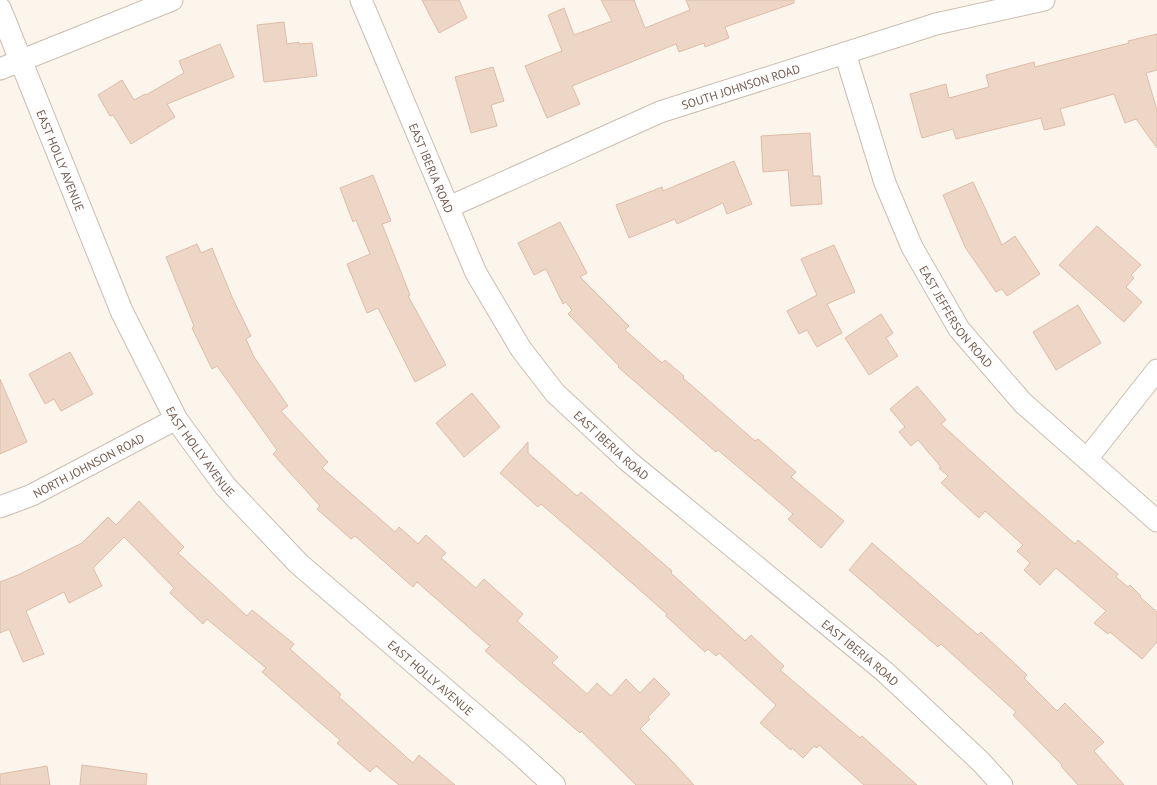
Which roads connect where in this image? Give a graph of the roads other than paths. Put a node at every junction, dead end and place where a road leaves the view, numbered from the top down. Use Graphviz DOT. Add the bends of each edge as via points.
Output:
graph roads {
  1 [pos="172,0"];
  2 [pos="361,0"];
  3 [pos="1044,0"];
  4 [pos="0,9"];
  5 [pos="845,53"];
  6 [pos="21,61"];
  7 [pos="0,69"];
  8 [pos="449,207"];
  9 [pos="1157,370"];
  10 [pos="176,419"];
  11 [pos="1087,459"];
  12 [pos="0,508"];
  13 [pos="1157,521"];
  14 [pos="554,785"];
  15 [pos="1002,785"];
  1 -- 6 [label="street"];
  2 -- 8 [label="street, EAST IBERIA ROAD"];
  3 -- 5 [label="street, SOUTH JOHNSON ROAD" via="936,24"];
  4 -- 6 [label="street, EAST HOLLY AVENUE"];
  5 -- 8 [label="street, SOUTH JOHNSON ROAD" via="660,112"];
  5 -- 11 [label="street, EAST JEFFERSON ROAD" via="884,183 912,248 959,329 1023,403"];
  6 -- 7 [label="street"];
  6 -- 10 [label="street, EAST HOLLY AVENUE" via="122,312"];
  8 -- 15 [label="street, EAST IBERIA ROAD" via="476,273 521,349 555,393 628,461 885,672"];
  9 -- 11 [label="street"];
  10 -- 12 [label="street, NORTH JOHNSON ROAD" via="32,495"];
  10 -- 14 [label="street, EAST HOLLY AVENUE" via="225,486 300,564"];
  11 -- 13 [label="street, EAST JEFFERSON ROAD"];
}
